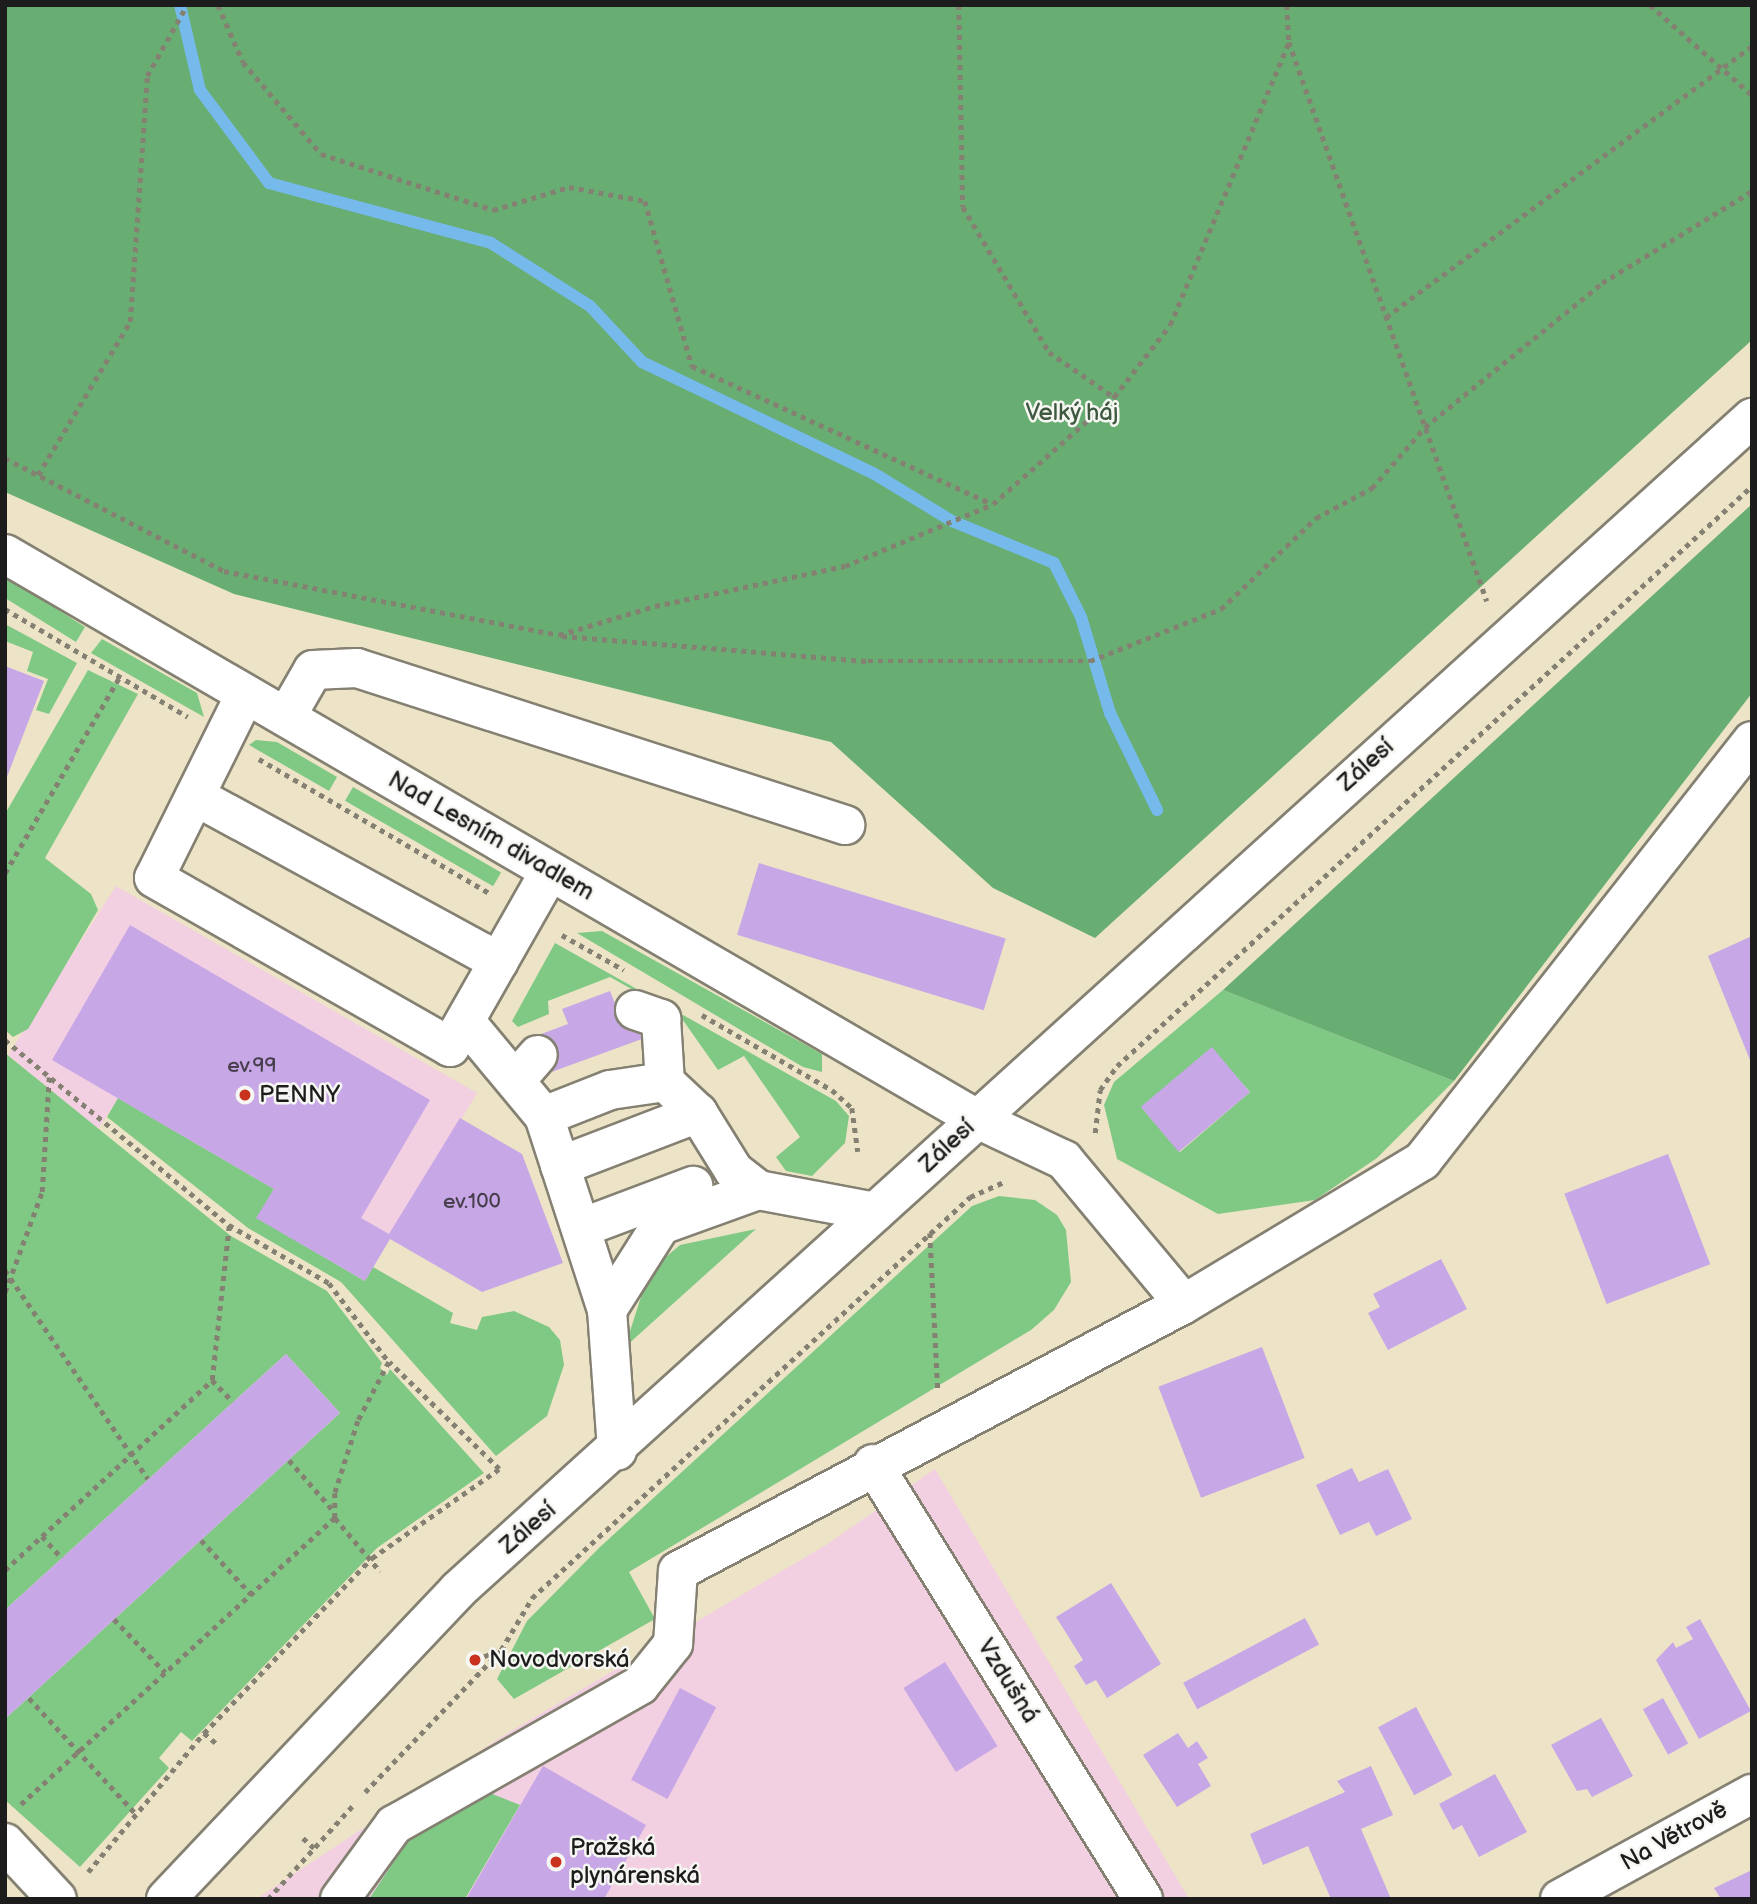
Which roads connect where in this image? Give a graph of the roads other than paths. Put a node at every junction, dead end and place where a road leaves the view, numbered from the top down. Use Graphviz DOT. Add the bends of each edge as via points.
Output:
graph roads {
  1 [pos="1752,418"];
  2 [pos="5,555"];
  3 [pos="245,695"];
  4 [pos="286,717"];
  5 [pos="1752,741"];
  6 [pos="195,796"];
  7 [pos="845,825"];
  8 [pos="551,871"];
  9 [pos="499,962"];
  10 [pos="634,993"];
  11 [pos="466,1021"];
  12 [pos="665,1083"];
  13 [pos="698,1113"];
  14 [pos="544,1116"];
  15 [pos="977,1119"];
  16 [pos="560,1166"];
  17 [pos="746,1180"];
  18 [pos="875,1212"];
  19 [pos="580,1228"];
  20 [pos="1184,1304"];
  21 [pos="607,1310"];
  22 [pos="617,1451"];
  23 [pos="873,1464"];
  24 [pos="1752,1794"];
  25 [pos="8,1829"];
  26 [pos="67,1886"];
  27 [pos="166,1899"];
  28 [pos="340,1899"];
  29 [pos="1143,1899"];
  30 [pos="1560,1899"];
  1 -- 15 [label="street, Zálesí"];
  2 -- 3 [label="street, Nad Lesním divadlem"];
  3 -- 4 [label="street, Nad Lesním divadlem"];
  3 -- 6 [label="street"];
  4 -- 7 [label="street" via="313,670 357,668"];
  4 -- 8 [label="street, Nad Lesním divadlem"];
  5 -- 20 [label="street" via="1422,1161"];
  6 -- 9 [label="street"];
  6 -- 11 [label="street" via="154,878 450,1047"];
  8 -- 9 [label="street"];
  8 -- 15 [label="street, Nad Lesním divadlem"];
  9 -- 11 [label="street"];
  10 -- 12 [label="street" via="661,1019"];
  11 -- 14 [label="street" via="527,1068"];
  12 -- 13 [label="street"];
  12 -- 14 [label="street" via="610,1090"];
  13 -- 16 [label="street"];
  13 -- 17 [label="street"];
  14 -- 16 [label="street"];
  15 -- 18 [label="street, Zálesí"];
  15 -- 20 [label="street, Nad Lesním divadlem" via="1064,1160"];
  16 -- 19 [label="street"];
  17 -- 18 [label="street"];
  17 -- 19 [label="street"];
  17 -- 21 [label="street" via="662,1225"];
  18 -- 22 [label="street, Zálesí"];
  19 -- 21 [label="street"];
  20 -- 23 [label="street"];
  21 -- 22 [label="street"];
  22 -- 27 [label="street, Zálesí" via="416,1630"];
  23 -- 28 [label="street" via="678,1571 673,1644 640,1685 394,1825"];
  23 -- 29 [label="street, Vzdušná"];
  24 -- 30 [label="street, Na Větrově"];
  25 -- 26 [label="street"];
}
